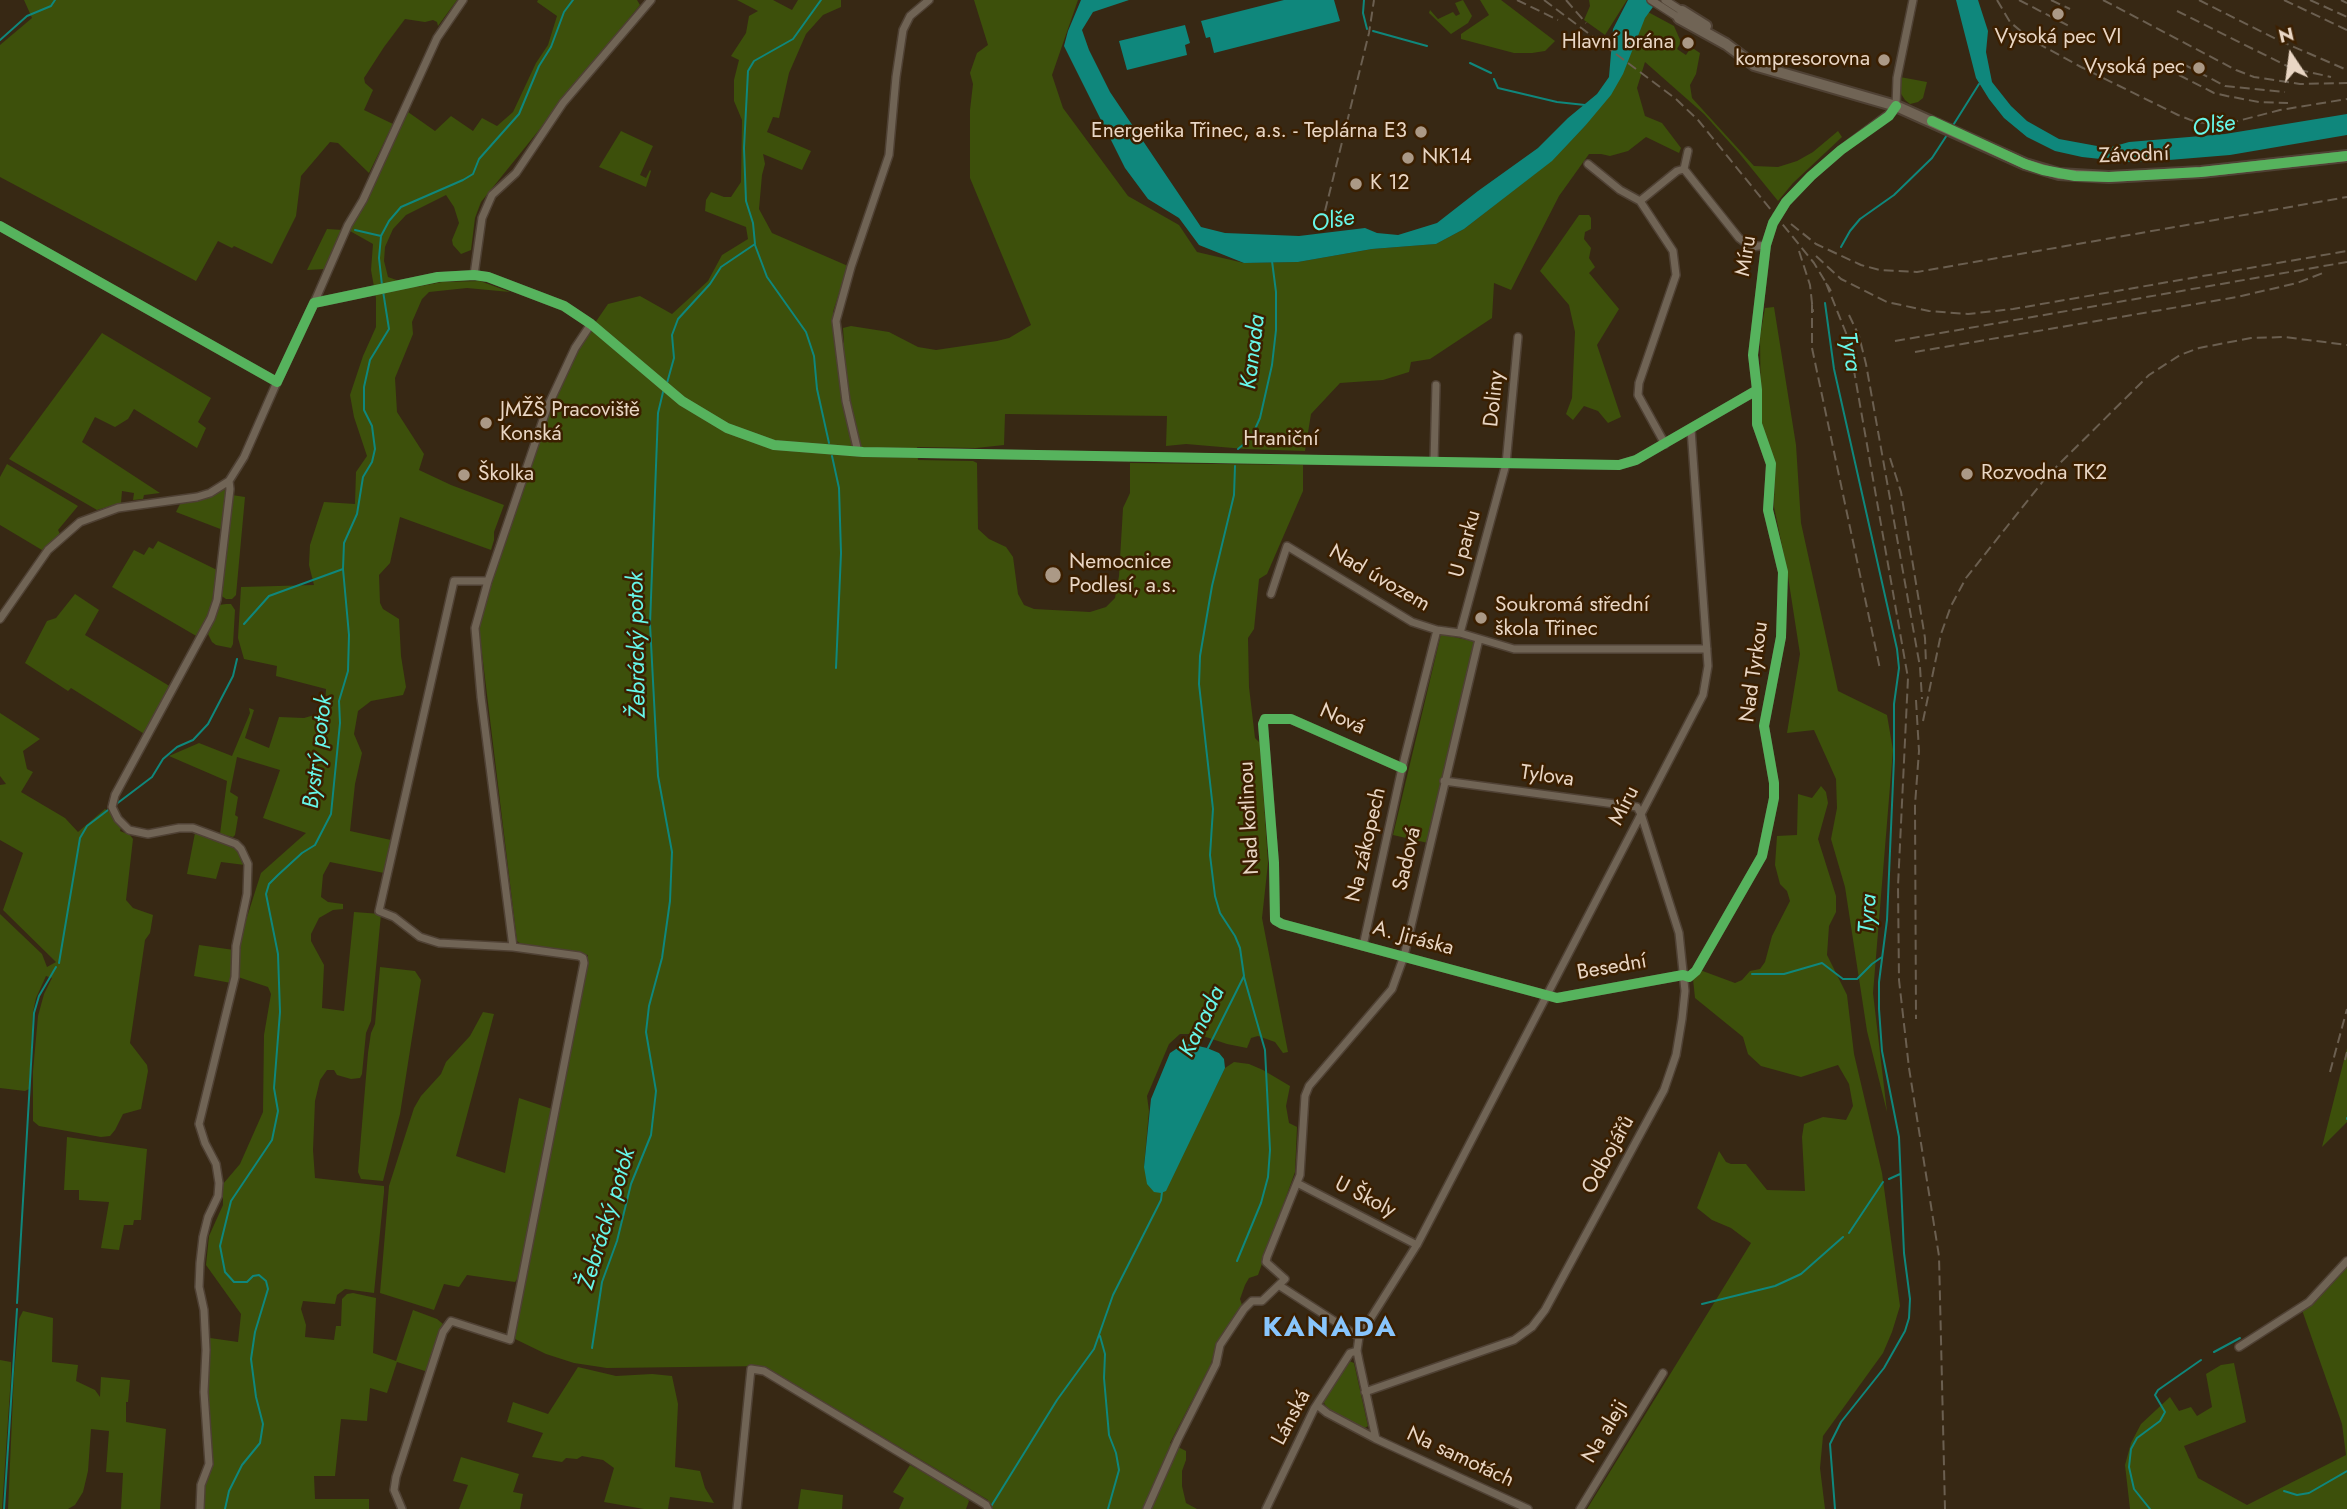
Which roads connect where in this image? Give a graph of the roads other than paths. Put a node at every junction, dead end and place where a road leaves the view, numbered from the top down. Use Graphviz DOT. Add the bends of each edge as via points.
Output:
graph roads {
  1 [pos="463,0"];
  2 [pos="651,0"];
  3 [pos="929,0"];
  4 [pos="1651,0"];
  5 [pos="1665,0"];
  6 [pos="1913,0"];
  7 [pos="1681,14"];
  8 [pos="1896,106"];
  9 [pos="1688,151"];
  10 [pos="2347,156"];
  11 [pos="1588,164"];
  12 [pos="1687,171"];
  13 [pos="1640,201"];
  14 [pos="0,226"];
  15 [pos="1766,245"];
  16 [pos="474,275"];
  17 [pos="314,303"];
  18 [pos="591,324"];
  19 [pos="1518,337"];
  20 [pos="277,382"];
  21 [pos="1436,385"];
  22 [pos="1757,390"];
  23 [pos="1691,429"];
  24 [pos="1665,444"];
  25 [pos="860,452"];
  26 [pos="1434,462"];
  27 [pos="1506,464"];
  28 [pos="229,481"];
  29 [pos="488,581"];
  30 [pos="1271,594"];
  31 [pos="0,619"];
  32 [pos="1437,630"];
  33 [pos="1460,633"];
  34 [pos="1479,639"];
  35 [pos="1707,649"];
  36 [pos="1265,719"];
  37 [pos="1402,768"];
  38 [pos="1444,781"];
  39 [pos="1641,814"];
  40 [pos="1273,916"];
  41 [pos="1363,946"];
  42 [pos="513,947"];
  43 [pos="1404,956"];
  44 [pos="1683,975"];
  45 [pos="1547,995"];
  46 [pos="1297,1183"];
  47 [pos="1417,1245"];
  48 [pos="2347,1261"];
  49 [pos="1280,1286"];
  50 [pos="1359,1338"];
  51 [pos="2239,1347"];
  52 [pos="1357,1351"];
  53 [pos="1662,1373"];
  54 [pos="1365,1392"];
  55 [pos="1317,1405"];
  56 [pos="1376,1439"];
  57 [pos="200,1509"];
  58 [pos="402,1509"];
  59 [pos="737,1509"];
  60 [pos="988,1509"];
  61 [pos="1147,1509"];
  62 [pos="1266,1509"];
  63 [pos="1528,1509"];
  64 [pos="1580,1509"];
  1 -- 17 [label="street" via="437,38"];
  2 -- 16 [label="street" via="563,103 516,173 492,195 482,218"];
  3 -- 25 [label="street" via="909,16 903,30 889,155 836,321 846,401"];
  4 -- 7 [label="street"];
  5 -- 7 [label="street"];
  6 -- 8 [label="street" via="1896,78"];
  7 -- 8 [label="street, Závodní" via="1755,65"];
  8 -- 10 [label="street, Závodní" via="2043,170 2075,176 2201,172"];
  8 -- 15 [label="street, Míru, bridge" via="1786,202"];
  9 -- 12 [label="street"];
  11 -- 13 [label="street"];
  12 -- 13 [label="street" via="1669,177"];
  12 -- 15 [label="street" via="1739,237 1751,247"];
  13 -- 24 [label="street" via="1673,251 1676,264 1638,395"];
  14 -- 20 [label="street"];
  15 -- 22 [label="street, Míru" via="1753,355"];
  16 -- 17 [label="street, Hraniční"];
  16 -- 18 [label="street, Hraniční" via="551,300"];
  17 -- 20 [label="street"];
  18 -- 25 [label="street, Hraniční" via="682,401 727,428 774,445"];
  18 -- 29 [label="street" via="547,408"];
  19 -- 27 [label="street, Doliny"];
  20 -- 28 [label="street"];
  21 -- 26 [label="street"];
  22 -- 23 [label="street"];
  22 -- 44 [label="street, Nad Tyrkou" via="1757,424 1771,464 1769,510 1783,572 1781,637 1764,726 1774,798 1762,856 1696,971 1689,977"];
  23 -- 24 [label="street, Hraniční"];
  23 -- 35 [label="street, Míru"];
  24 -- 27 [label="street, Hraniční" via="1619,465"];
  25 -- 26 [label="street, Hraniční"];
  26 -- 27 [label="street, Hraniční"];
  27 -- 33 [label="street, U parku"];
  28 -- 31 [label="street" via="197,497 118,508 80,522 48,550"];
  28 -- 57 [label="street" via="217,600 211,618 112,807 129,831 148,834 193,828 236,844 248,864 235,977 200,1124 219,1183 200,1263 209,1464 201,1485"];
  29 -- 42 [label="street" via="475,628"];
  29 -- 42 [label="street" via="454,581 379,911 420,937 439,943"];
  30 -- 32 [label="street, Nad úvozem" via="1287,546 1412,622"];
  32 -- 33 [label="street, Nad úvozem"];
  32 -- 37 [label="street, Na zákopech"];
  33 -- 34 [label="street, Nad úvozem"];
  34 -- 35 [label="street, Nad úvozem" via="1514,649"];
  34 -- 38 [label="street, Sadová"];
  35 -- 39 [label="street, Míru" via="1703,695"];
  36 -- 37 [label="street, Nová" via="1291,719"];
  36 -- 40 [label="street, Nad kotlinou"];
  37 -- 41 [label="street, Na zákopech"];
  38 -- 39 [label="street, Tylova" via="1637,807"];
  38 -- 43 [label="street, Sadová"];
  39 -- 44 [label="street, Odbojářů" via="1679,933"];
  39 -- 45 [label="street, Míru"];
  40 -- 41 [label="street, A. Jiráska" via="1282,923"];
  41 -- 43 [label="street, A. Jiráska"];
  42 -- 58 [label="street" via="579,956 584,963 510,1340 451,1321 443,1332 396,1477 394,1490"];
  43 -- 45 [label="street, A. Jiráska"];
  43 -- 46 [label="street, Sadová" via="1392,989 1309,1086"];
  44 -- 45 [label="street, Besední" via="1557,998"];
  44 -- 54 [label="street, Odbojářů" via="1682,1019 1664,1090 1545,1310 1514,1340"];
  45 -- 47 [label="street, Míru"];
  46 -- 47 [label="street, U Školy"];
  46 -- 49 [label="street, Sadová" via="1266,1262 1285,1279"];
  47 -- 50 [label="street, Míru"];
  48 -- 51 [label="street" via="2309,1301"];
  49 -- 50 [label="street"];
  49 -- 61 [label="street" via="1262,1301 1252,1301 1220,1345 1216,1364"];
  50 -- 52 [label="street, Míru"];
  52 -- 54 [label="street, Na samotách"];
  52 -- 55 [label="street, Lánská" via="1350,1353"];
  53 -- 64 [label="street, Na aleji"];
  54 -- 56 [label="street, Na samotách"];
  55 -- 56 [label="street, Na samotách"];
  55 -- 62 [label="street, Lánská"];
  56 -- 63 [label="street, Na samotách"];
  59 -- 60 [label="street" via="751,1369 764,1371"];
}
